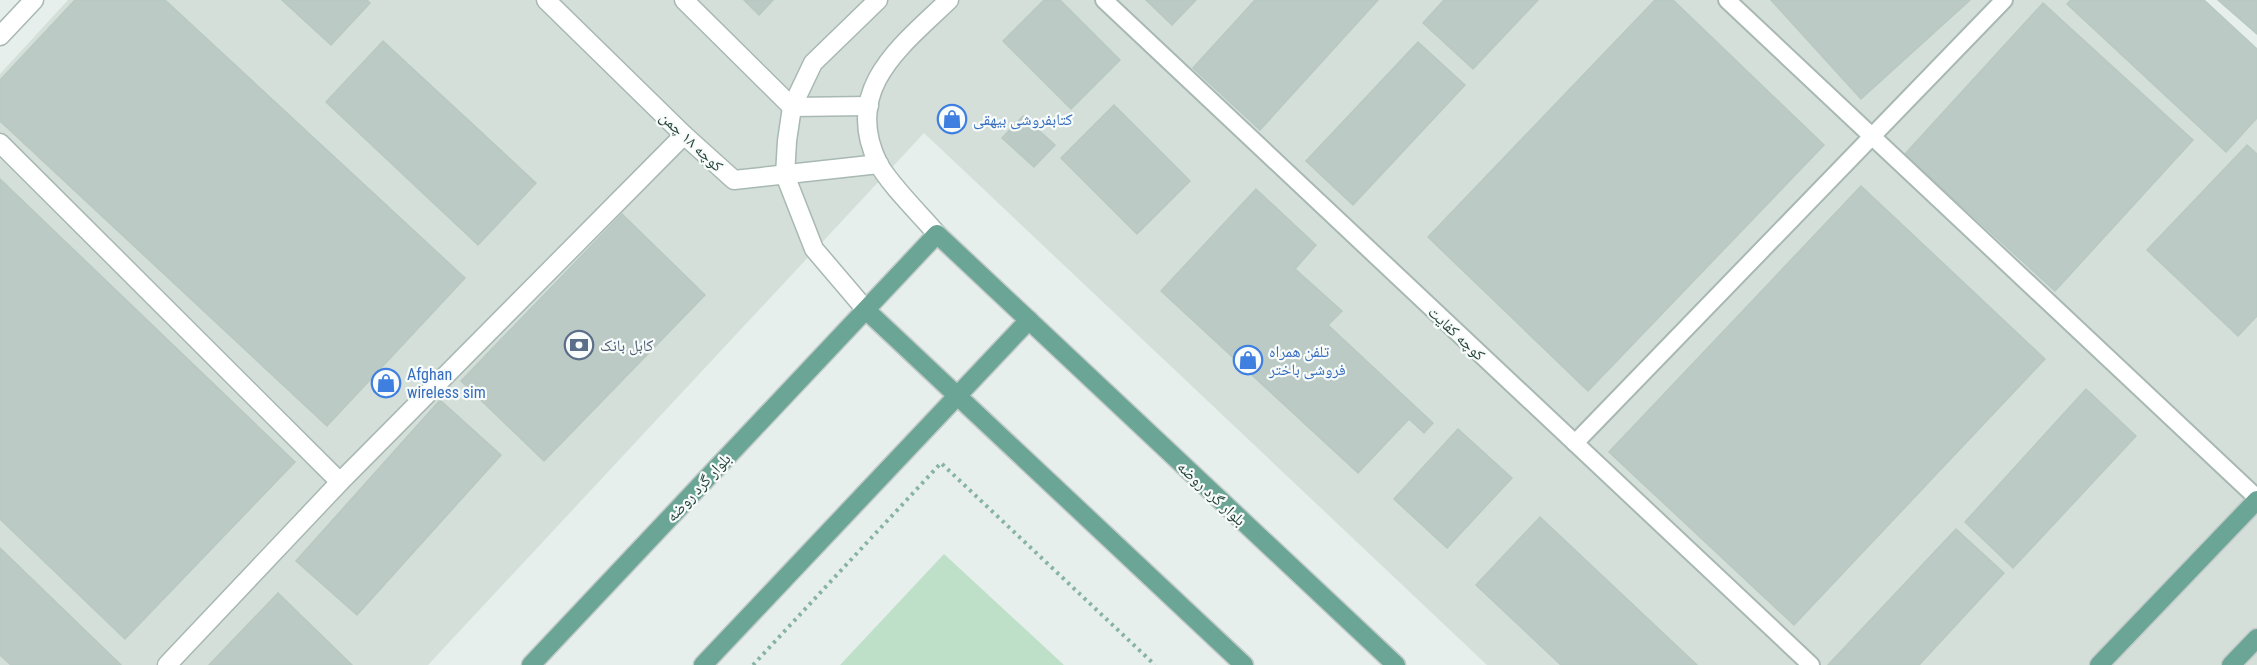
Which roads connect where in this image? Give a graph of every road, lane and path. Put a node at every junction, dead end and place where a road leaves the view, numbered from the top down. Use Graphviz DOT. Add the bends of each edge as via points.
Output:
graph roads {
  1 [pos="34,0"];
  2 [pos="546,0"];
  3 [pos="684,0"];
  4 [pos="878,0"];
  5 [pos="949,0"];
  6 [pos="1104,0"];
  7 [pos="1727,0"];
  8 [pos="2004,0"];
  9 [pos="0,36"];
  10 [pos="869,106"];
  11 [pos="792,107"];
  12 [pos="684,135"];
  13 [pos="1873,137"];
  14 [pos="0,143"];
  15 [pos="879,164"];
  16 [pos="785,175"];
  17 [pos="938,234"];
  18 [pos="866,309"];
  19 [pos="1029,320"];
  20 [pos="957,396"];
  21 [pos="1575,443"];
  22 [pos="340,482"];
  23 [pos="2257,499"];
  24 [pos="2257,638"];
  25 [pos="167,665"];
  26 [pos="531,665"];
  27 [pos="703,665"];
  28 [pos="753,665"];
  29 [pos="1155,665"];
  30 [pos="1244,665"];
  31 [pos="1396,665"];
  32 [pos="1811,665"];
  33 [pos="2099,665"];
  34 [pos="2231,665"];
  1 -- 9 [label="street"];
  2 -- 12 [label="street, كوچه ١٨ چمن"];
  3 -- 11 [label="street"];
  4 -- 11 [label="street" via="813,63"];
  5 -- 10 [label="street" via="891,55 870,91"];
  6 -- 21 [label="lane, کوچه کفایت"];
  7 -- 13 [label="lane"];
  8 -- 13 [label="lane"];
  10 -- 11 [label="street"];
  10 -- 15 [label="street" via="867,134"];
  11 -- 16 [label="street"];
  12 -- 16 [label="street, كوچه ١٨ چمن" via="734,180"];
  12 -- 22 [label="street"];
  13 -- 21 [label="lane"];
  13 -- 23 [label="lane"];
  14 -- 22 [label="street"];
  15 -- 16 [label="street, كوچه ١٨ چمن"];
  15 -- 17 [label="street"];
  16 -- 18 [label="street" via="814,249"];
  17 -- 18 [label="main road, بلوار گرد روضه"];
  17 -- 19 [label="main road, بلوار گرد روضه"];
  18 -- 20 [label="main road"];
  18 -- 26 [label="main road, بلوار گرد روضه"];
  19 -- 20 [label="main road"];
  19 -- 31 [label="main road, بلوار گرد روضه"];
  20 -- 27 [label="main road"];
  20 -- 30 [label="main road"];
  21 -- 32 [label="lane, کوچه کفایت"];
  22 -- 25 [label="street"];
  23 -- 33 [label="main road"];
  24 -- 34 [label="main road"];
  28 -- 29 [label="path" via="940,463"];
}
